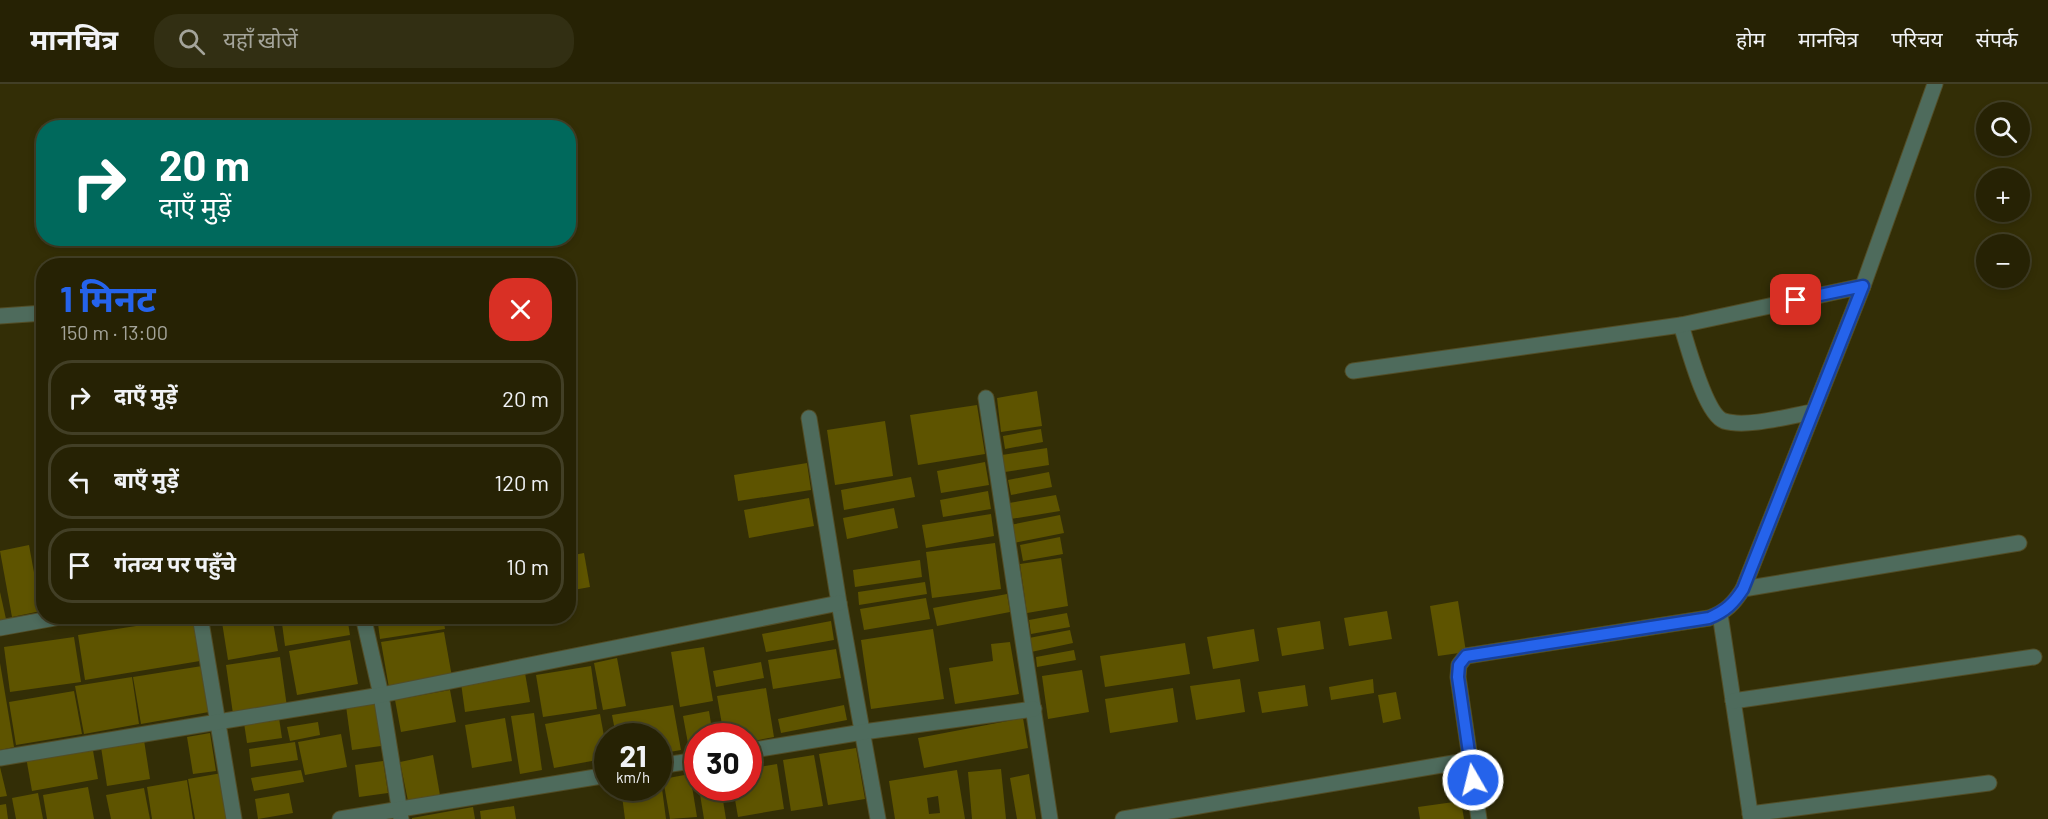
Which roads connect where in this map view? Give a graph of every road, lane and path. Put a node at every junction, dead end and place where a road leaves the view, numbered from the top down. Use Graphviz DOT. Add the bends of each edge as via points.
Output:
graph roads {
  1 [pos="1935,84"];
  2 [pos="1863,286"];
  3 [pos="36,314"];
  4 [pos="0,316"];
  5 [pos="1681,325"];
  6 [pos="1353,371"];
  7 [pos="986,398"];
  8 [pos="1812,412"];
  9 [pos="809,418"];
  10 [pos="2019,543"];
  11 [pos="1743,589"];
  12 [pos="839,603"];
  13 [pos="1720,614"];
  14 [pos="36,621"];
  15 [pos="201,624"];
  16 [pos="365,624"];
  17 [pos="0,628"];
  18 [pos="2034,657"];
  19 [pos="381,695"];
  20 [pos="1733,701"];
  21 [pos="1034,709"];
  22 [pos="218,722"];
  23 [pos="864,732"];
  24 [pos="762,749"];
  25 [pos="0,759"];
  26 [pos="1471,760"];
  27 [pos="594,778"];
  28 [pos="1989,783"];
  29 [pos="401,814"];
  30 [pos="1750,817"];
  31 [pos="234,819"];
  32 [pos="340,819"];
  33 [pos="878,819"];
  34 [pos="1050,819"];
  35 [pos="1123,819"];
  36 [pos="1479,819"];
  1 -- 2 [label="street"];
  2 -- 5 [label="street"];
  2 -- 8 [label="street"];
  3 -- 4 [label="street"];
  5 -- 6 [label="street"];
  5 -- 8 [label="street" via="1707,403 1724,421 1746,423"];
  7 -- 21 [label="street"];
  8 -- 11 [label="street"];
  9 -- 12 [label="street"];
  10 -- 11 [label="street"];
  11 -- 13 [label="street"];
  12 -- 19 [label="street"];
  12 -- 23 [label="street"];
  13 -- 20 [label="street"];
  13 -- 26 [label="street" via="1466,656 1459,665 1458,677"];
  14 -- 17 [label="street"];
  15 -- 22 [label="street"];
  16 -- 19 [label="street"];
  18 -- 20 [label="street"];
  19 -- 22 [label="street"];
  19 -- 29 [label="street"];
  20 -- 30 [label="street"];
  21 -- 23 [label="street"];
  21 -- 34 [label="street"];
  22 -- 25 [label="street"];
  22 -- 31 [label="street"];
  23 -- 24 [label="street"];
  23 -- 33 [label="street"];
  26 -- 35 [label="street"];
  26 -- 36 [label="street"];
  27 -- 29 [label="street"];
  28 -- 30 [label="street"];
  29 -- 32 [label="street"];
}
